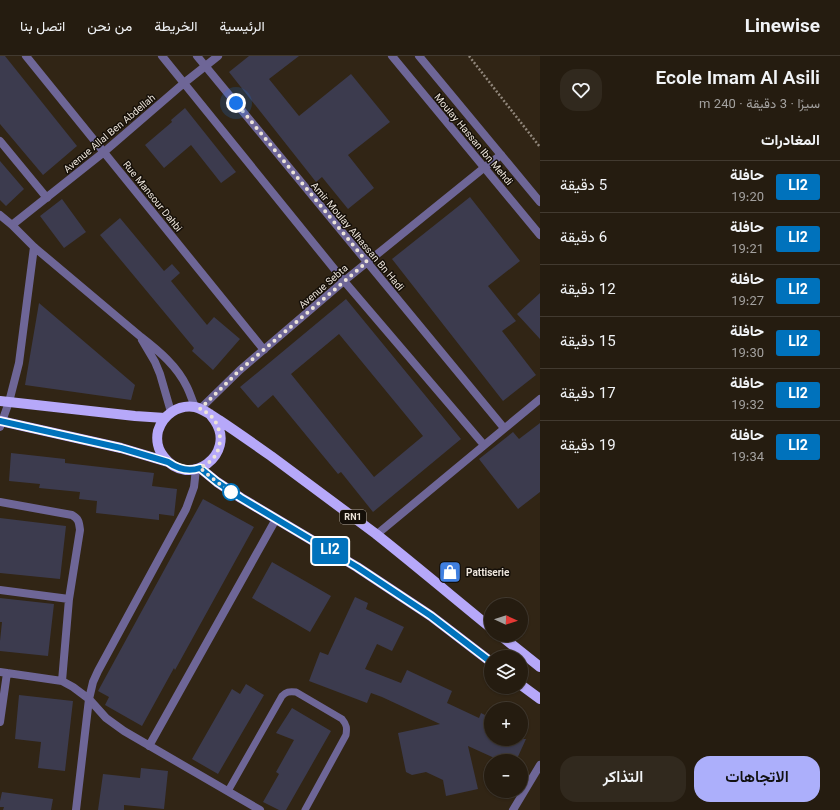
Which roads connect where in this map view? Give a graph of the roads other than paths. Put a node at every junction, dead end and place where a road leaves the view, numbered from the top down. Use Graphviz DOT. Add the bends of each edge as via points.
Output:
graph roads {
  1 [pos="26,56"];
  2 [pos="162,56"];
  3 [pos="197,56"];
  4 [pos="218,56"];
  5 [pos="392,56"];
  6 [pos="419,56"];
  7 [pos="206,66"];
  8 [pos="184,84"];
  9 [pos="0,141"];
  10 [pos="104,152"];
  11 [pos="501,155"];
  12 [pos="484,167"];
  13 [pos="47,198"];
  14 [pos="540,202"];
  15 [pos="0,215"];
  16 [pos="12,225"];
  17 [pos="540,235"];
  18 [pos="34,247"];
  19 [pos="367,262"];
  20 [pos="344,281"];
  21 [pos="141,338"];
  22 [pos="264,350"];
  23 [pos="540,399"];
  24 [pos="4,402"];
  25 [pos="197,408"];
  26 [pos="210,414"];
  27 [pos="168,415"];
  28 [pos="1,423"];
  29 [pos="504,428"];
  30 [pos="484,445"];
  31 [pos="168,462"];
  32 [pos="198,468"];
  33 [pos="0,502"];
  34 [pos="276,519"];
  35 [pos="376,535"];
  36 [pos="0,590"];
  37 [pos="69,600"];
  38 [pos="484,622"];
  39 [pos="509,642"];
  40 [pos="484,657"];
  41 [pos="540,667"];
  42 [pos="3,673"];
  43 [pos="62,681"];
  44 [pos="528,690"];
  45 [pos="89,699"];
  46 [pos="540,699"];
  47 [pos="0,722"];
  48 [pos="149,746"];
  49 [pos="540,765"];
  50 [pos="228,791"];
  51 [pos="76,810"];
  52 [pos="260,810"];
  53 [pos="305,810"];
  54 [pos="513,810"];
  1 -- 10 [label="street, Rue Mansour Dahbi"];
  2 -- 8 [label="street"];
  3 -- 7 [label="street, Amir Moulay Alhassan Bn Hadi"];
  4 -- 7 [label="street, Avenue Allal Ben Abdellah"];
  5 -- 12 [label="street, Moulay Hassan Ibn Mehdi"];
  6 -- 11 [label="street, Moulay Hassan Ibn Mehdi"];
  7 -- 8 [label="street, Avenue Allal Ben Abdellah"];
  7 -- 19 [label="street, Amir Moulay Alhassan Bn Hadi"];
  8 -- 10 [label="street, Avenue Allal Ben Abdellah"];
  8 -- 20 [label="street"];
  9 -- 13 [label="street"];
  10 -- 13 [label="street, Avenue Allal Ben Abdellah"];
  10 -- 22 [label="street, Rue Mansour Dahbi"];
  11 -- 12 [label="street, Avenue Sebta"];
  11 -- 14 [label="street, Moulay Hassan Ibn Mehdi"];
  12 -- 17 [label="street, Moulay Hassan Ibn Mehdi"];
  12 -- 19 [label="street, Avenue Sebta"];
  13 -- 16 [label="street, Avenue Allal Ben Abdellah"];
  15 -- 16 [label="street"];
  16 -- 18 [label="street"];
  18 -- 21 [label="street"];
  18 -- 24 [label="street" via="19,363"];
  19 -- 20 [label="street, Avenue Sebta"];
  19 -- 29 [label="street, Amir Moulay Alhassan Bn Hadi"];
  20 -- 22 [label="street, Avenue Sebta"];
  20 -- 30 [label="street"];
  21 -- 25 [label="street" via="171,363 182,376"];
  21 -- 27 [label="street" via="160,374"];
  22 -- 25 [label="street, Avenue Sebta"];
  23 -- 29 [label="street"];
  24 -- 27 [label="main road" via="134,416"];
  24 -- 28 [label="street"];
  25 -- 26 [label="main road, RN1"];
  25 -- 27 [label="main road" via="182,408"];
  26 -- 32 [label="main road" via="219,430 219,448 215,457"];
  26 -- 35 [label="main road, RN1"];
  27 -- 31 [label="main road" via="160,425 157,441"];
  28 -- 31 [label="main road" via="121,448"];
  29 -- 30 [label="street"];
  30 -- 35 [label="street"];
  31 -- 32 [label="main road" via="181,469"];
  32 -- 34 [label="main road"];
  32 -- 45 [label="street" via="186,509 98,671"];
  33 -- 37 [label="street" via="77,518 80,530"];
  34 -- 40 [label="main road" via="357,567 431,616"];
  34 -- 48 [label="street"];
  35 -- 38 [label="main road, RN1"];
  36 -- 37 [label="street"];
  37 -- 43 [label="street"];
  39 -- 41 [label="main road"];
  42 -- 43 [label="street"];
  42 -- 47 [label="street"];
  43 -- 45 [label="street"];
  44 -- 46 [label="main road"];
  45 -- 48 [label="street" via="106,718"];
  45 -- 51 [label="street"];
  48 -- 50 [label="street"];
  49 -- 54 [label="street"];
  50 -- 52 [label="street"];
  50 -- 53 [label="lane" via="282,696 286,692 296,692 342,719 347,729"];
}
